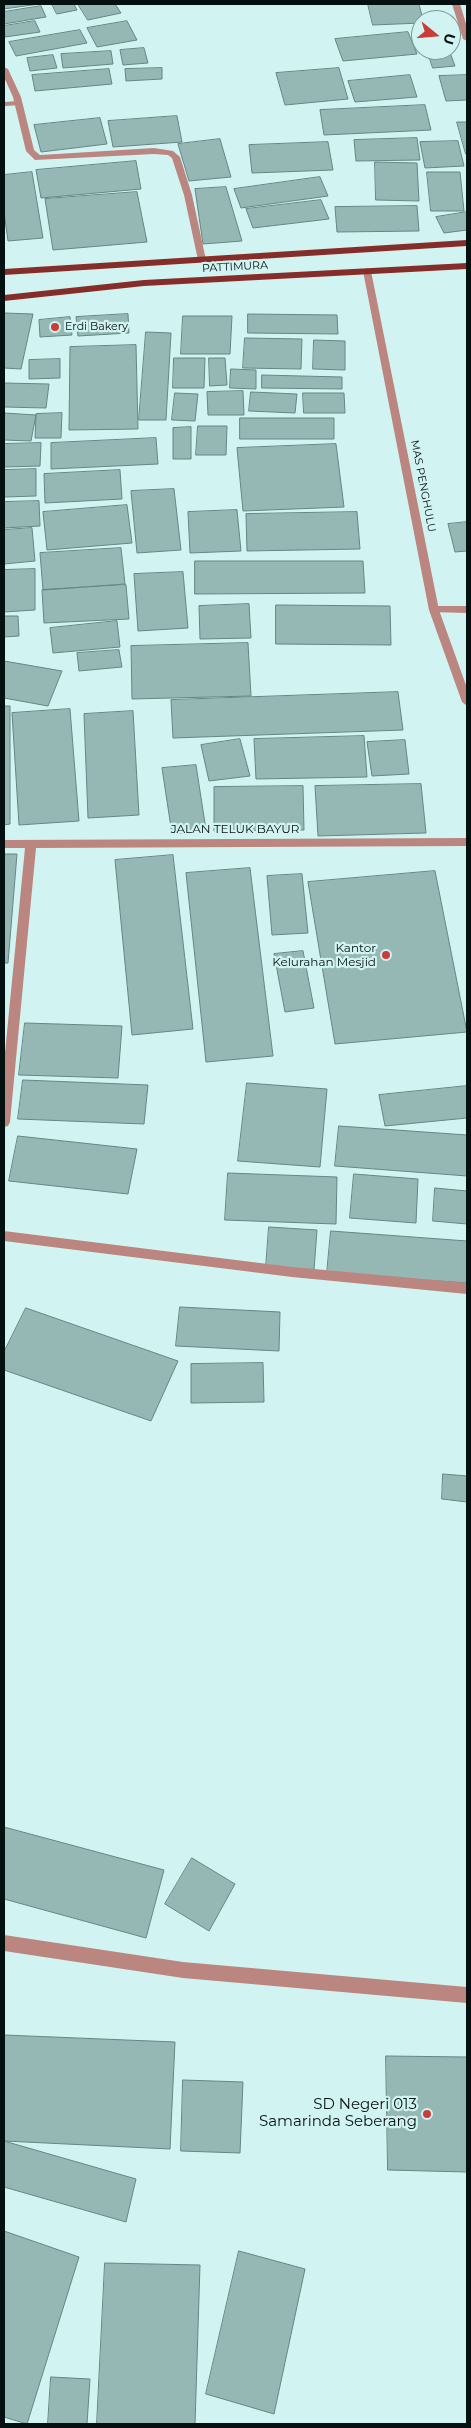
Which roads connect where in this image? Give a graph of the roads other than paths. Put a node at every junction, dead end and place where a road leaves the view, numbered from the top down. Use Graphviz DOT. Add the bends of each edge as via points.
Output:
graph roads {
  1 [pos="456,4"];
  2 [pos="467,39"];
  3 [pos="4,69"];
  4 [pos="18,102"];
  5 [pos="4,104"];
  6 [pos="467,243"];
  7 [pos="202,260"];
  8 [pos="467,266"];
  9 [pos="367,271"];
  10 [pos="4,272"];
  11 [pos="4,298"];
  12 [pos="434,610"];
  13 [pos="467,610"];
  14 [pos="467,702"];
  15 [pos="467,842"];
  16 [pos="4,844"];
  17 [pos="32,844"];
  18 [pos="4,1122"];
  19 [pos="4,1236"];
  20 [pos="467,1289"];
  21 [pos="4,1943"];
  22 [pos="467,1995"];
  1 -- 2 [label="street"];
  3 -- 4 [label="street"];
  4 -- 5 [label="street"];
  4 -- 7 [label="street" via="30,151 38,158 154,151 176,157"];
  6 -- 7 [label="main road, PATTIMURA"];
  7 -- 10 [label="main road, PATTIMURA"];
  8 -- 9 [label="main road, PATTIMURA"];
  9 -- 11 [label="main road, PATTIMURA" via="144,283"];
  9 -- 12 [label="street, MAS PENGHULU"];
  12 -- 13 [label="street"];
  12 -- 14 [label="street, MAS PENGHULU"];
  15 -- 17 [label="street, JALAN TELUK BAYUR"];
  16 -- 17 [label="street, JALAN TELUK BAYUR"];
  17 -- 18 [label="street"];
  19 -- 20 [label="street" via="292,1272"];
  21 -- 22 [label="street" via="183,1970"];
}
